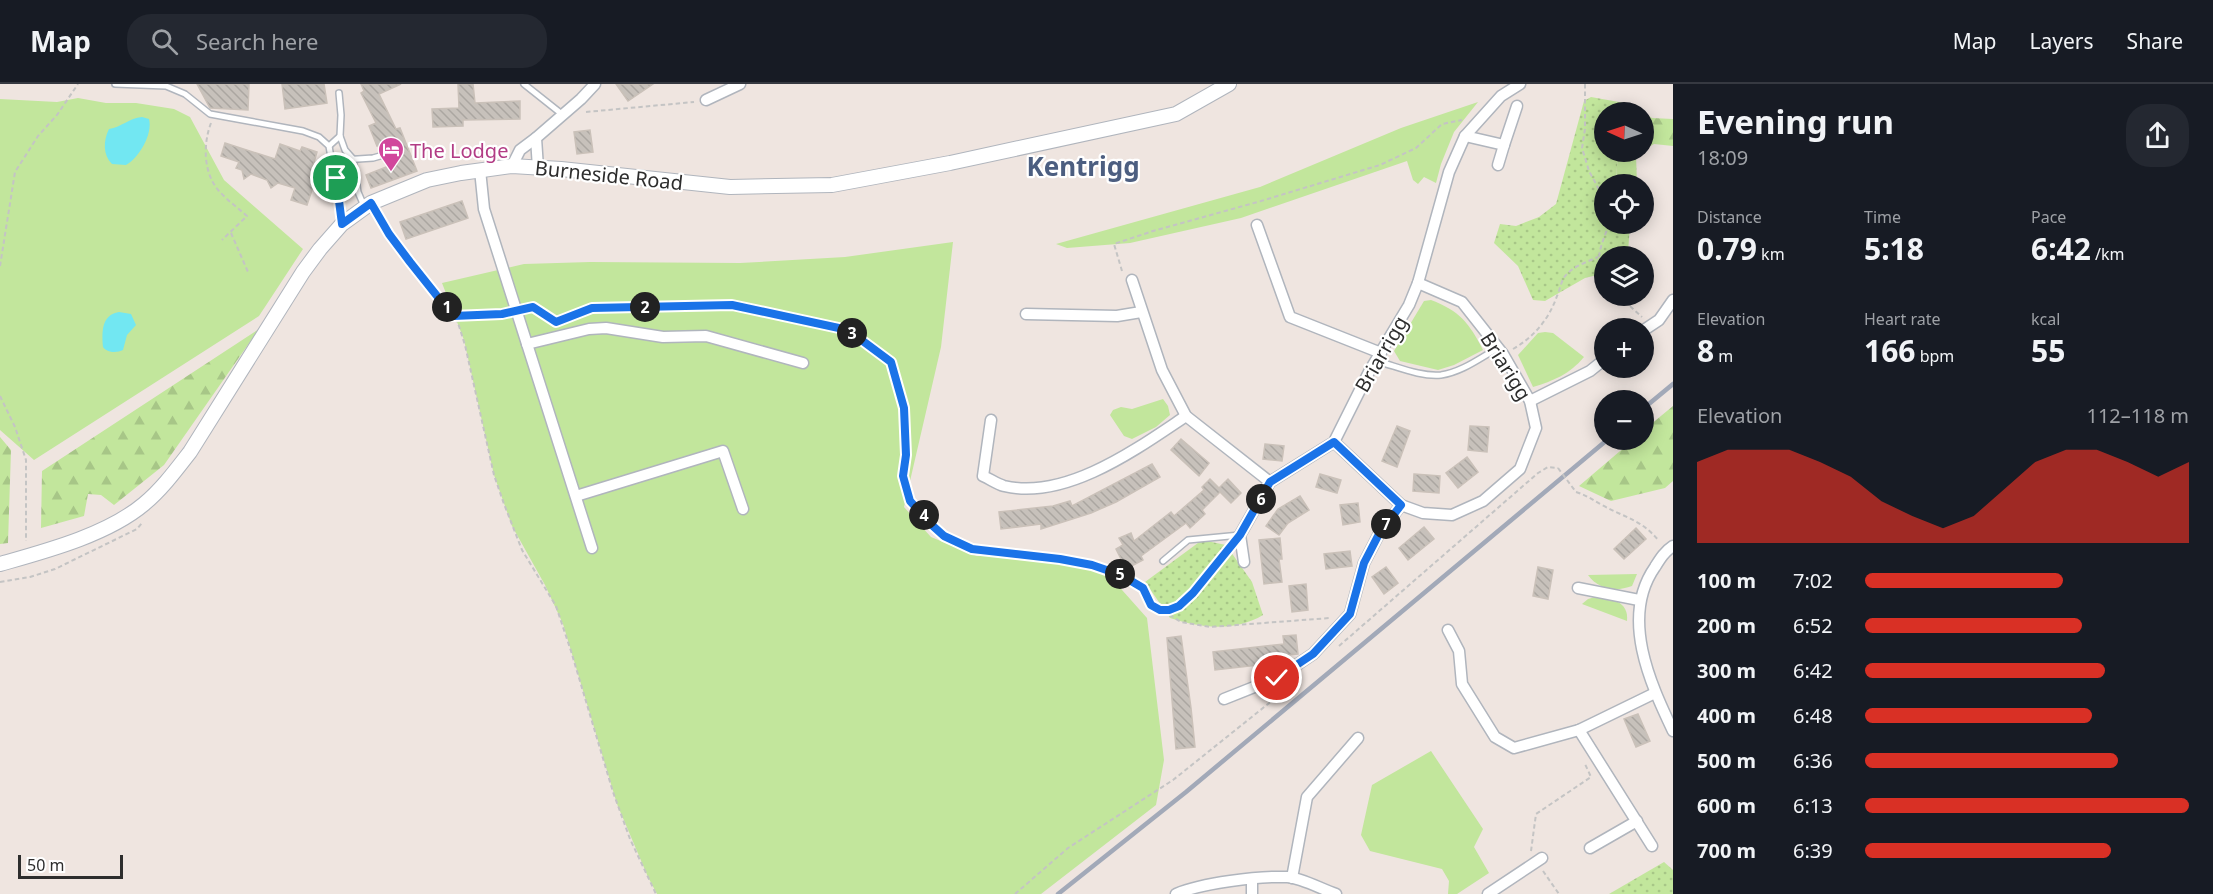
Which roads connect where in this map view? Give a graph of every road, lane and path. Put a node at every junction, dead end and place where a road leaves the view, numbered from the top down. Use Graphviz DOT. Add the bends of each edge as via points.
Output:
graph roads {
  1 [pos="78,84"];
  2 [pos="115,84"];
  3 [pos="524,84"];
  4 [pos="595,84"];
  5 [pos="740,84"];
  6 [pos="1229,84"];
  7 [pos="1520,84"];
  8 [pos="1585,84"];
  9 [pos="167,85"];
  10 [pos="339,93"];
  11 [pos="706,100"];
  12 [pos="1517,106"];
  13 [pos="582,112"];
  14 [pos="214,115"];
  15 [pos="563,115"];
  16 [pos="1483,116"];
  17 [pos="340,136"];
  18 [pos="1465,136"];
  19 [pos="536,138"];
  20 [pos="1504,145"];
  21 [pos="329,146"];
  22 [pos="394,152"];
  23 [pos="353,159"];
  24 [pos="333,162"];
  25 [pos="1498,165"];
  26 [pos="512,166"];
  27 [pos="538,168"];
  28 [pos="480,170"];
  29 [pos="1594,180"];
  30 [pos="368,206"];
  31 [pos="342,224"];
  32 [pos="1257,225"];
  33 [pos="231,233"];
  34 [pos="222,240"];
  35 [pos="1594,259"];
  36 [pos="0,267"];
  37 [pos="248,272"];
  38 [pos="1122,272"];
  39 [pos="1132,280"];
  40 [pos="1418,283"];
  41 [pos="1673,300"];
  42 [pos="1628,306"];
  43 [pos="517,312"];
  44 [pos="1141,312"];
  45 [pos="1026,314"];
  46 [pos="453,316"];
  47 [pos="1639,318"];
  48 [pos="1654,323"];
  49 [pos="527,344"];
  50 [pos="1500,351"];
  51 [pos="1378,357"];
  52 [pos="803,363"];
  53 [pos="1594,368"];
  54 [pos="0,396"];
  55 [pos="1530,401"];
  56 [pos="1186,416"];
  57 [pos="991,420"];
  58 [pos="1334,442"];
  59 [pos="1558,468"];
  60 [pos="1270,482"];
  61 [pos="576,496"];
  62 [pos="1401,505"];
  63 [pos="743,509"];
  64 [pos="1240,535"];
  65 [pos="592,548"];
  66 [pos="1669,549"];
  67 [pos="26,557"];
  68 [pos="1163,561"];
  69 [pos="1244,562"];
  70 [pos="0,564"];
  71 [pos="1578,588"];
  72 [pos="1639,600"];
  73 [pos="1160,610"];
  74 [pos="1336,619"];
  75 [pos="1448,630"];
  76 [pos="1655,693"];
  77 [pos="1224,699"];
  78 [pos="1579,730"];
  79 [pos="1673,731"];
  80 [pos="1358,738"];
  81 [pos="1590,747"];
  82 [pos="1636,821"];
  83 [pos="1652,846"];
  84 [pos="1590,848"];
  85 [pos="1536,862"];
  86 [pos="1292,878"];
  87 [pos="1252,880"];
  88 [pos="656,894"];
  89 [pos="1176,894"];
  90 [pos="1252,894"];
  91 [pos="1336,894"];
  92 [pos="1488,894"];
  93 [pos="1559,894"];
  1 -- 36 [label="path" via="15,172"];
  2 -- 9 [label="lane"];
  3 -- 15 [label="lane"];
  4 -- 15 [label="street"];
  5 -- 11 [label="street"];
  6 -- 27 [label="street, Burneside Road" via="1176,114 832,184 730,187"];
  7 -- 16 [label="street, Briarrigg" via="1501,96"];
  8 -- 29 [label="path" via="1582,148"];
  9 -- 14 [label="lane"];
  10 -- 17 [label="lane"];
  11 -- 13 [label="path"];
  12 -- 20 [label="street"];
  14 -- 21 [label="lane" via="303,131 320,137"];
  14 -- 33 [label="path" via="206,142 207,170 218,190 247,216"];
  15 -- 19 [label="street"];
  16 -- 18 [label="street, Briarrigg"];
  16 -- 38 [label="path" via="1443,124 1416,148 1380,165 1114,244"];
  17 -- 21 [label="lane"];
  17 -- 23 [label="lane"];
  18 -- 20 [label="street"];
  18 -- 40 [label="street, Briarrigg" via="1449,172"];
  19 -- 26 [label="street" via="520,150"];
  19 -- 27 [label="street"];
  20 -- 25 [label="street"];
  21 -- 24 [label="lane"];
  22 -- 23 [label="lane"];
  23 -- 24 [label="lane"];
  23 -- 30 [label="lane" via="358,192"];
  24 -- 31 [label="lane"];
  26 -- 27 [label="street, Burneside Road"];
  26 -- 28 [label="street, Burneside Road"];
  28 -- 30 [label="street, Burneside Road" via="427,180"];
  28 -- 43 [label="street" via="484,209"];
  30 -- 31 [label="street, Burneside Road"];
  30 -- 46 [label="path"];
  31 -- 67 [label="street, Burneside Road" via="303,272 171,477 123,518"];
  32 -- 51 [label="street" via="1290,317"];
  33 -- 34 [label="path"];
  33 -- 37 [label="path"];
  35 -- 50 [label="path" via="1564,276 1541,326 1525,342"];
  39 -- 44 [label="street"];
  40 -- 50 [label="street, Briarigg" via="1462,302"];
  40 -- 51 [label="street, Briarrigg" via="1410,305"];
  41 -- 48 [label="street"];
  42 -- 47 [label="path"];
  43 -- 46 [label="path"];
  43 -- 49 [label="street"];
  43 -- 73 [label="path" via="533,307 556,322 592,308 732,305 848,330 891,362 904,408 903,476 910,501 944,536 972,549 1092,565 1143,588 1151,605"];
  44 -- 45 [label="street" via="1118,316"];
  44 -- 56 [label="street" via="1162,370"];
  46 -- 88 [label="path" via="465,345 504,504 522,550 559,615 613,792"];
  49 -- 52 [label="street" via="606,328 663,337 714,338"];
  49 -- 61 [label="street"];
  50 -- 51 [label="lane" via="1441,375 1422,374"];
  50 -- 55 [label="street, Briarigg"];
  51 -- 58 [label="street, Briarrigg"];
  53 -- 55 [label="street"];
  54 -- 67 [label="path" via="26,460"];
  55 -- 62 [label="street, Briarigg" via="1536,428 1520,469 1483,501 1452,515 1423,513"];
  56 -- 57 [label="street" via="1122,458 1067,483 1030,488 1004,486 983,476"];
  56 -- 60 [label="street"];
  58 -- 60 [label="street"];
  58 -- 62 [label="street, Briarigg"];
  59 -- 66 [label="path, bridge" via="1576,492 1645,525"];
  60 -- 64 [label="street"];
  61 -- 63 [label="street" via="723,451"];
  61 -- 65 [label="street"];
  62 -- 77 [label="street" via="1364,563 1350,614 1313,654 1277,678"];
  64 -- 68 [label="lane" via="1188,540"];
  64 -- 69 [label="street"];
  64 -- 73 [label="path" via="1193,593 1179,606"];
  66 -- 72 [label="street" via="1650,574"];
  67 -- 70 [label="street, Burneside Road"];
  71 -- 72 [label="street"];
  72 -- 76 [label="street" via="1640,636"];
  73 -- 74 [label="path" via="1181,622 1210,627"];
  75 -- 78 [label="street" via="1459,651 1462,684 1495,737 1514,748"];
  76 -- 78 [label="street"];
  76 -- 79 [label="street"];
  78 -- 81 [label="street"];
  80 -- 86 [label="street" via="1307,797"];
  81 -- 82 [label="street"];
  81 -- 85 [label="path" via="1580,754 1591,777 1536,814"];
  82 -- 83 [label="street"];
  82 -- 84 [label="street"];
  85 -- 92 [label="street"];
  85 -- 93 [label="path"];
  86 -- 87 [label="street"];
  86 -- 91 [label="street"];
  87 -- 89 [label="street"];
  87 -- 90 [label="street"];
}
